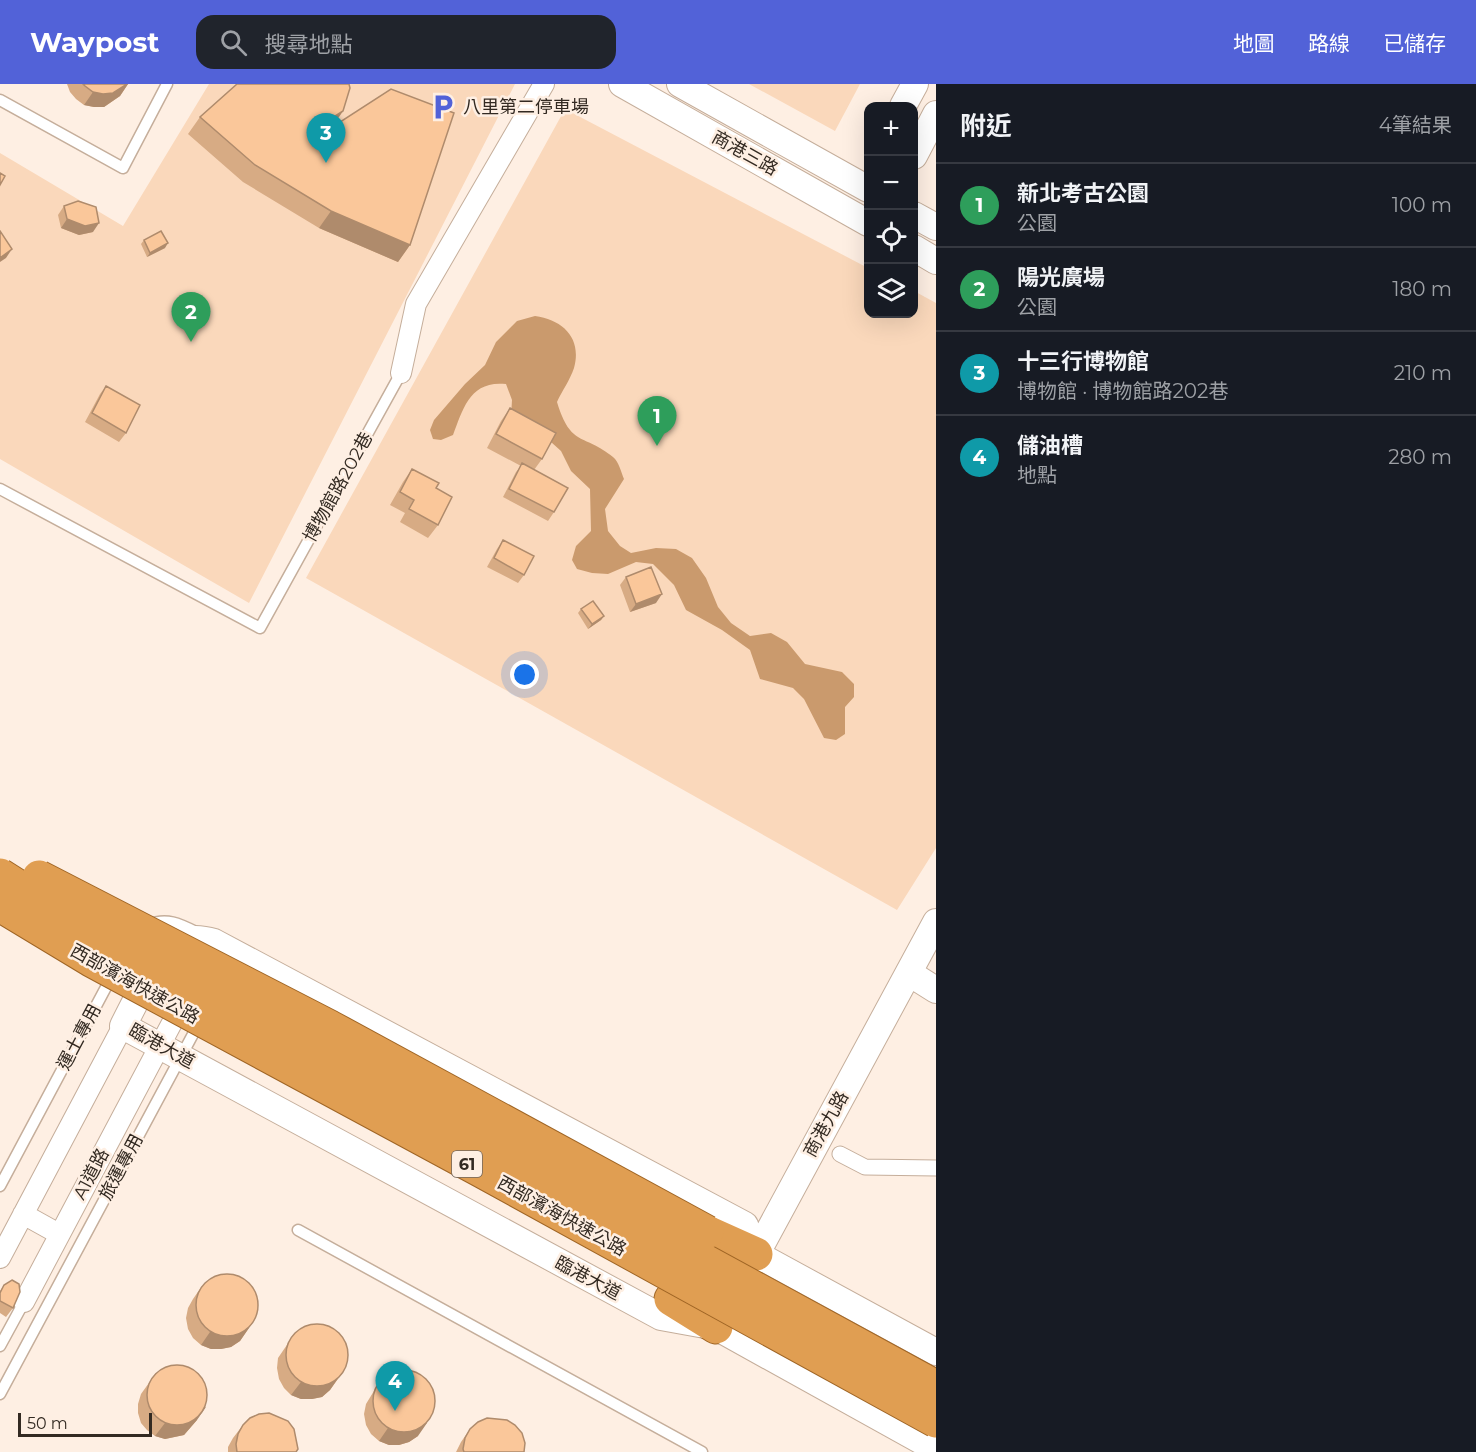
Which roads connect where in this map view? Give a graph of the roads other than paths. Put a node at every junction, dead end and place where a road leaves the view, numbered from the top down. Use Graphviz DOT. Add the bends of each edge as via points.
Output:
graph roads {
  1 [pos="167,84"];
  2 [pos="544,84"];
  3 [pos="622,84"];
  4 [pos="680,84"];
  5 [pos="915,84"];
  6 [pos="0,100"];
  7 [pos="905,102"];
  8 [pos="936,114"];
  9 [pos="918,148"];
  10 [pos="864,181"];
  11 [pos="918,216"];
  12 [pos="864,218"];
  13 [pos="936,227"];
  14 [pos="918,250"];
  15 [pos="936,261"];
  16 [pos="401,372"];
  17 [pos="0,489"];
  18 [pos="0,857"];
  19 [pos="0,875"];
  20 [pos="0,905"];
  21 [pos="0,918"];
  22 [pos="936,922"];
  23 [pos="214,942"];
  24 [pos="909,973"];
  25 [pos="148,977"];
  26 [pos="936,990"];
  27 [pos="194,1007"];
  28 [pos="123,1026"];
  29 [pos="170,1051"];
  30 [pos="840,1155"];
  31 [pos="936,1168"];
  32 [pos="0,1186"];
  33 [pos="23,1214"];
  34 [pos="298,1230"];
  35 [pos="59,1234"];
  36 [pos="756,1254"];
  37 [pos="0,1258"];
  38 [pos="24,1302"];
  39 [pos="728,1305"];
  40 [pos="0,1346"];
  41 [pos="936,1352"];
  42 [pos="936,1387"];
  43 [pos="0,1394"];
  44 [pos="936,1396"];
  45 [pos="936,1411"];
  46 [pos="936,1421"];
  47 [pos="936,1449"];
  48 [pos="702,1452"];
  1 -- 6 [label="lane" via="123,168"];
  2 -- 16 [label="street, 博物館路202巷" via="416,304"];
  3 -- 12 [label="street, 商港三路"];
  4 -- 10 [label="street, 商港三路"];
  5 -- 7 [label="street"];
  8 -- 9 [label="street"];
  11 -- 13 [label="street"];
  14 -- 15 [label="street"];
  16 -- 17 [label="lane, 博物館路202巷" via="260,628"];
  18 -- 36 [label="highway, bridge" via="330,1027 707,1232"];
  19 -- 42 [label="highway, 西部濱海快速公路 / 61, bridge" via="104,941 494,1146"];
  20 -- 46 [label="highway, 西部濱海快速公路 / 61, bridge" via="90,960"];
  21 -- 39 [label="highway" via="114,998 671,1299"];
  22 -- 24 [label="street, 商港九路"];
  23 -- 25 [label="street, 臨港大道" via="196,938 173,945 159,958"];
  23 -- 32 [label="lane, 運土專用" via="170,921 144,926 131,940"];
  23 -- 36 [label="street, 臨港大道" via="745,1225"];
  24 -- 26 [label="street"];
  24 -- 36 [label="street, 商港九路"];
  25 -- 27 [label="street"];
  25 -- 28 [label="street, 臨港大道"];
  25 -- 39 [label="street"];
  27 -- 29 [label="street, A1道路"];
  27 -- 39 [label="street" via="714,1290"];
  28 -- 29 [label="street, 臨港大道"];
  28 -- 33 [label="street"];
  29 -- 35 [label="street, A1道路"];
  29 -- 39 [label="street, 臨港大道" via="661,1317"];
  29 -- 43 [label="lane, 旅運專用"];
  30 -- 31 [label="street" via="865,1167"];
  33 -- 35 [label="street"];
  33 -- 37 [label="street"];
  34 -- 48 [label="lane"];
  35 -- 38 [label="street, A1道路"];
  36 -- 39 [label="street, 商港九路"];
  36 -- 41 [label="street"];
  38 -- 40 [label="lane, A1道路"];
  39 -- 44 [label="street"];
  39 -- 45 [label="street"];
  39 -- 47 [label="street, 臨港大道"];
}
